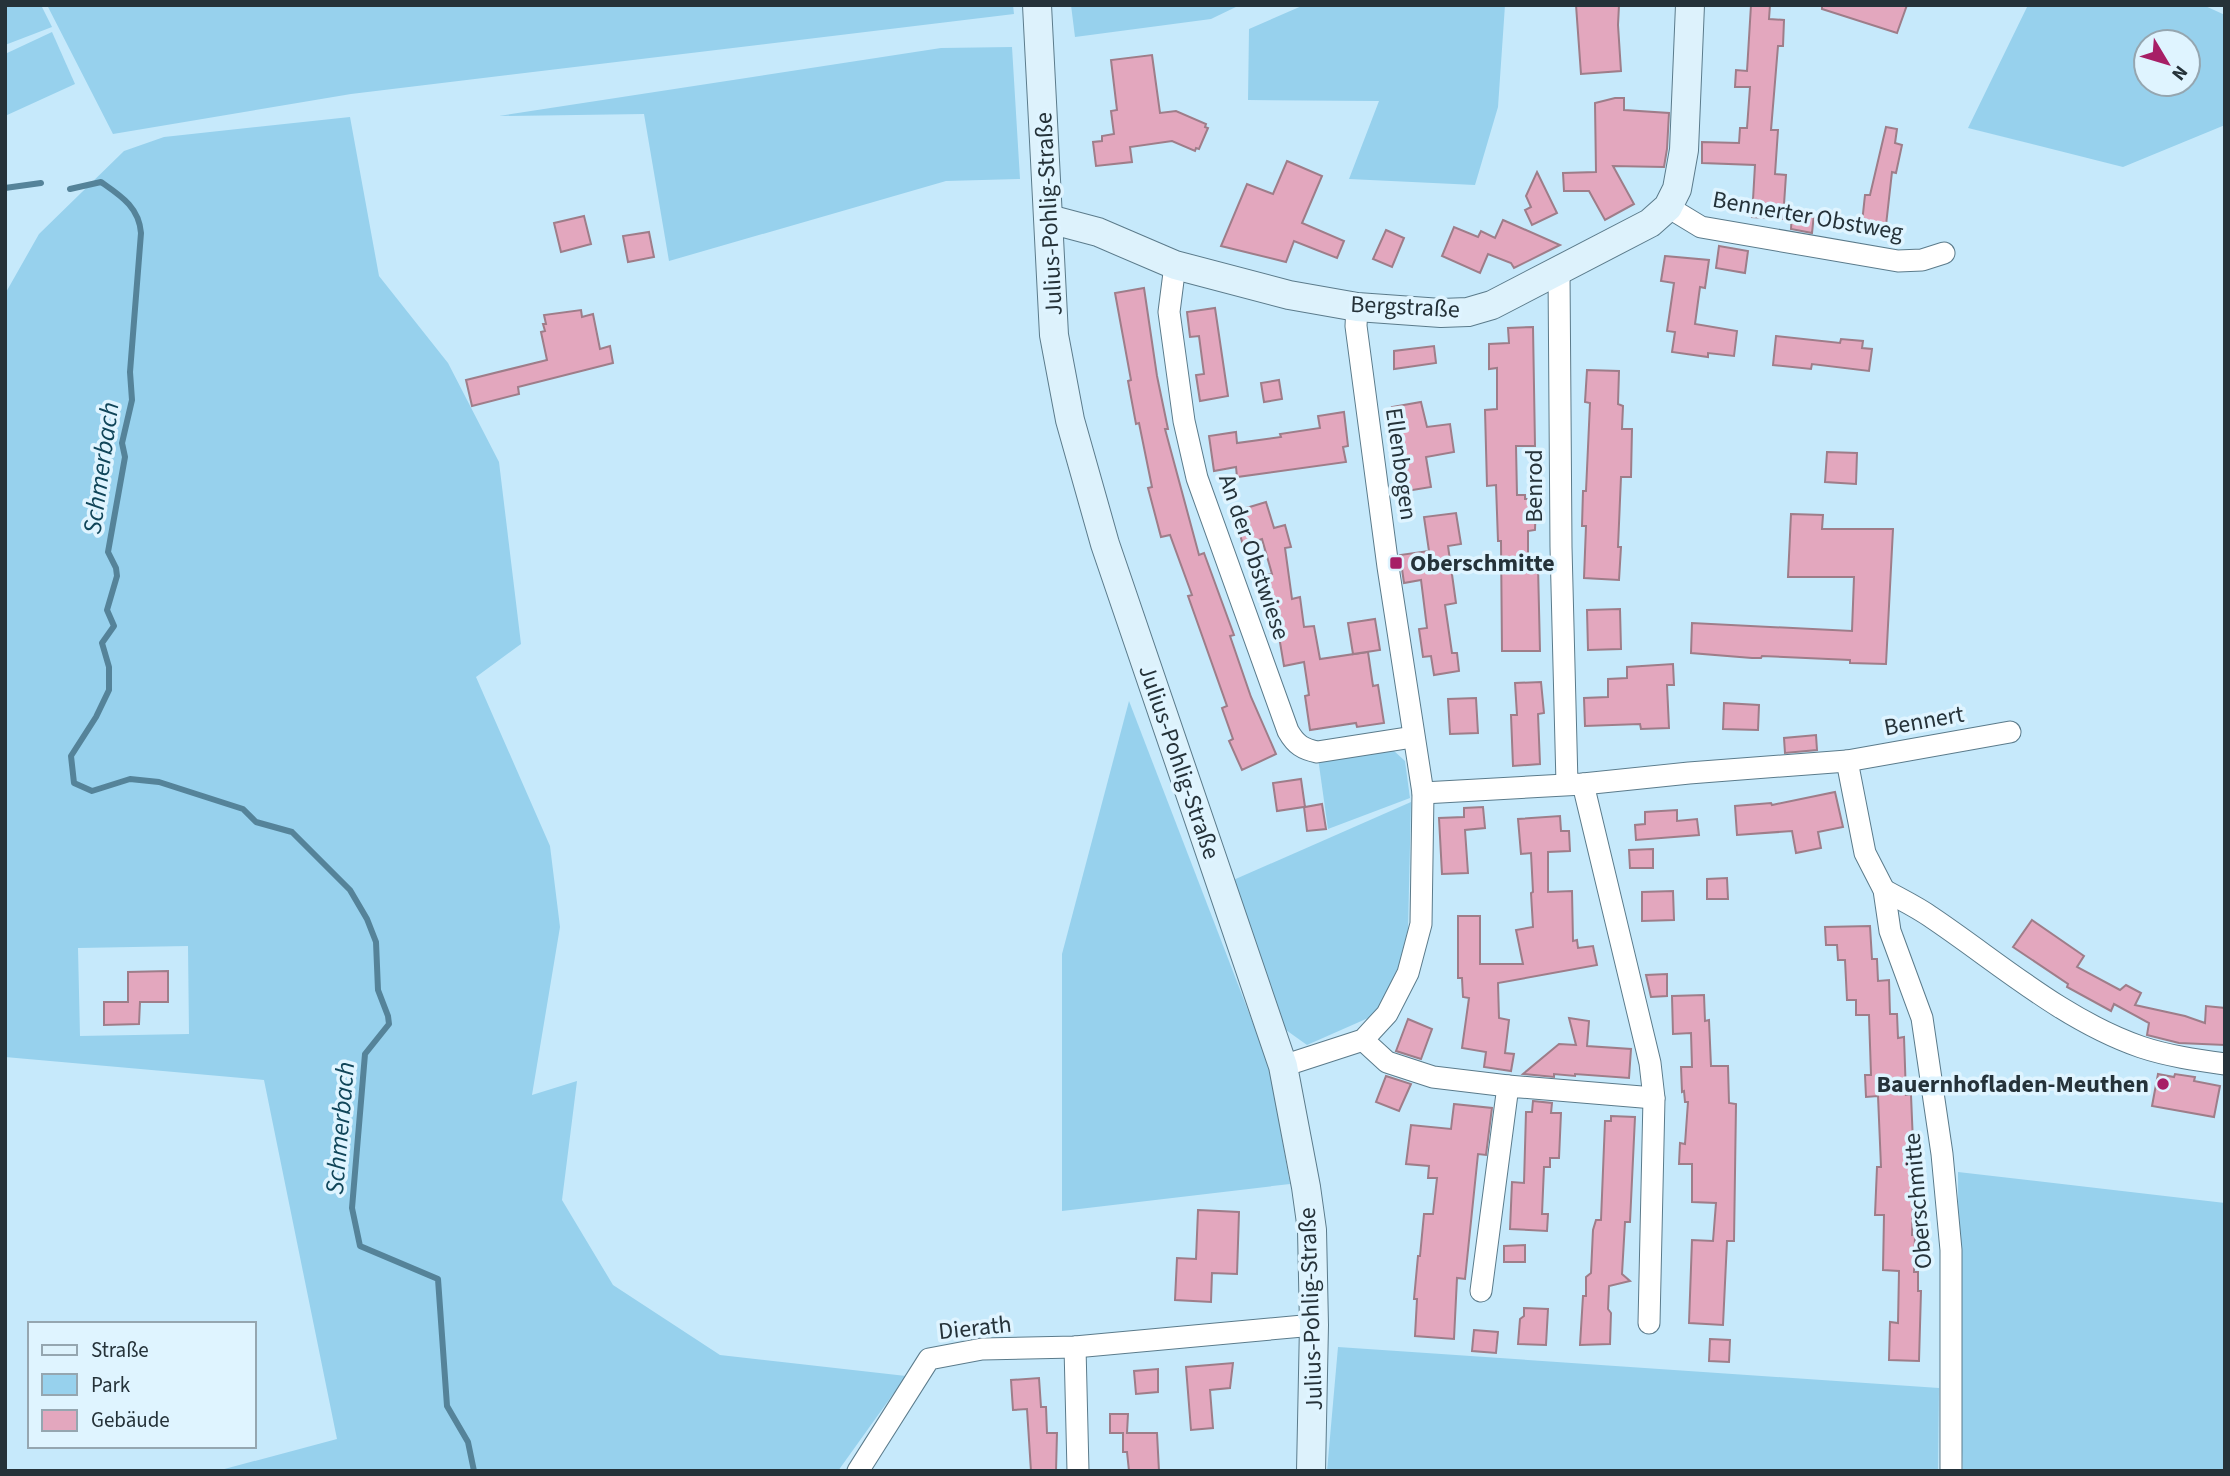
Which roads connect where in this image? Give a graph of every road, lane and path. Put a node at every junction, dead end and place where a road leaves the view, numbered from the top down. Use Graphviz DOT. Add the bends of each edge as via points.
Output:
graph roads {
  1 [pos="1037,5"];
  2 [pos="1690,5"];
  3 [pos="1668,207"];
  4 [pos="1049,219"];
  5 [pos="1944,253"];
  6 [pos="1175,265"];
  7 [pos="1559,272"];
  8 [pos="1357,307"];
  9 [pos="2010,732"];
  10 [pos="1413,737"];
  11 [pos="1847,761"];
  12 [pos="1575,784"];
  13 [pos="1423,793"];
  14 [pos="1884,890"];
  15 [pos="1363,1040"];
  16 [pos="2225,1064"];
  17 [pos="1283,1066"];
  18 [pos="1508,1086"];
  19 [pos="1654,1098"];
  20 [pos="1481,1291"];
  21 [pos="1649,1323"];
  22 [pos="1314,1325"];
  23 [pos="1075,1347"];
  24 [pos="858,1471"];
  25 [pos="1078,1471"];
  26 [pos="1311,1471"];
  27 [pos="1951,1471"];
  1 -- 4 [label="street, Julius-Pohlig-Straße"];
  2 -- 3 [label="street" via="1684,150 1677,190"];
  3 -- 5 [label="street, Bennerter Obstweg" via="1701,227 1898,261"];
  3 -- 7 [label="street, Bergstraße" via="1650,223"];
  4 -- 6 [label="street, Bergstraße" via="1098,232"];
  4 -- 17 [label="street, Julius-Pohlig-Straße" via="1054,335 1070,420 1105,544"];
  6 -- 8 [label="street, Bergstraße" via="1289,295"];
  6 -- 10 [label="street, An der Obstwiese" via="1169,312 1197,478 1288,731 1304,749 1317,751"];
  7 -- 8 [label="street, Bergstraße" via="1468,312"];
  7 -- 12 [label="street, Benrod" via="1561,547"];
  8 -- 10 [label="street, Ellenbogen"];
  9 -- 11 [label="street, Bennert"];
  10 -- 13 [label="street, Ellenbogen"];
  11 -- 12 [label="street"];
  11 -- 14 [label="street, Oberschmitte" via="1865,853"];
  12 -- 13 [label="street"];
  12 -- 19 [label="street" via="1650,1063"];
  13 -- 15 [label="street" via="1421,924 1408,973 1387,1014"];
  14 -- 16 [label="street" via="1929,915 2085,1022 2140,1046"];
  14 -- 27 [label="street, Oberschmitte" via="1889,932 1922,1018 1942,1154 1951,1250"];
  15 -- 17 [label="street"];
  15 -- 18 [label="street" via="1387,1062 1433,1077"];
  17 -- 22 [label="street, Julius-Pohlig-Straße" via="1312,1230"];
  18 -- 19 [label="street"];
  18 -- 20 [label="street"];
  19 -- 21 [label="street"];
  22 -- 23 [label="street, Dierath"];
  22 -- 26 [label="street, Julius-Pohlig-Straße"];
  23 -- 24 [label="street, Dierath" via="982,1349 929,1359"];
  23 -- 25 [label="street"];
}
